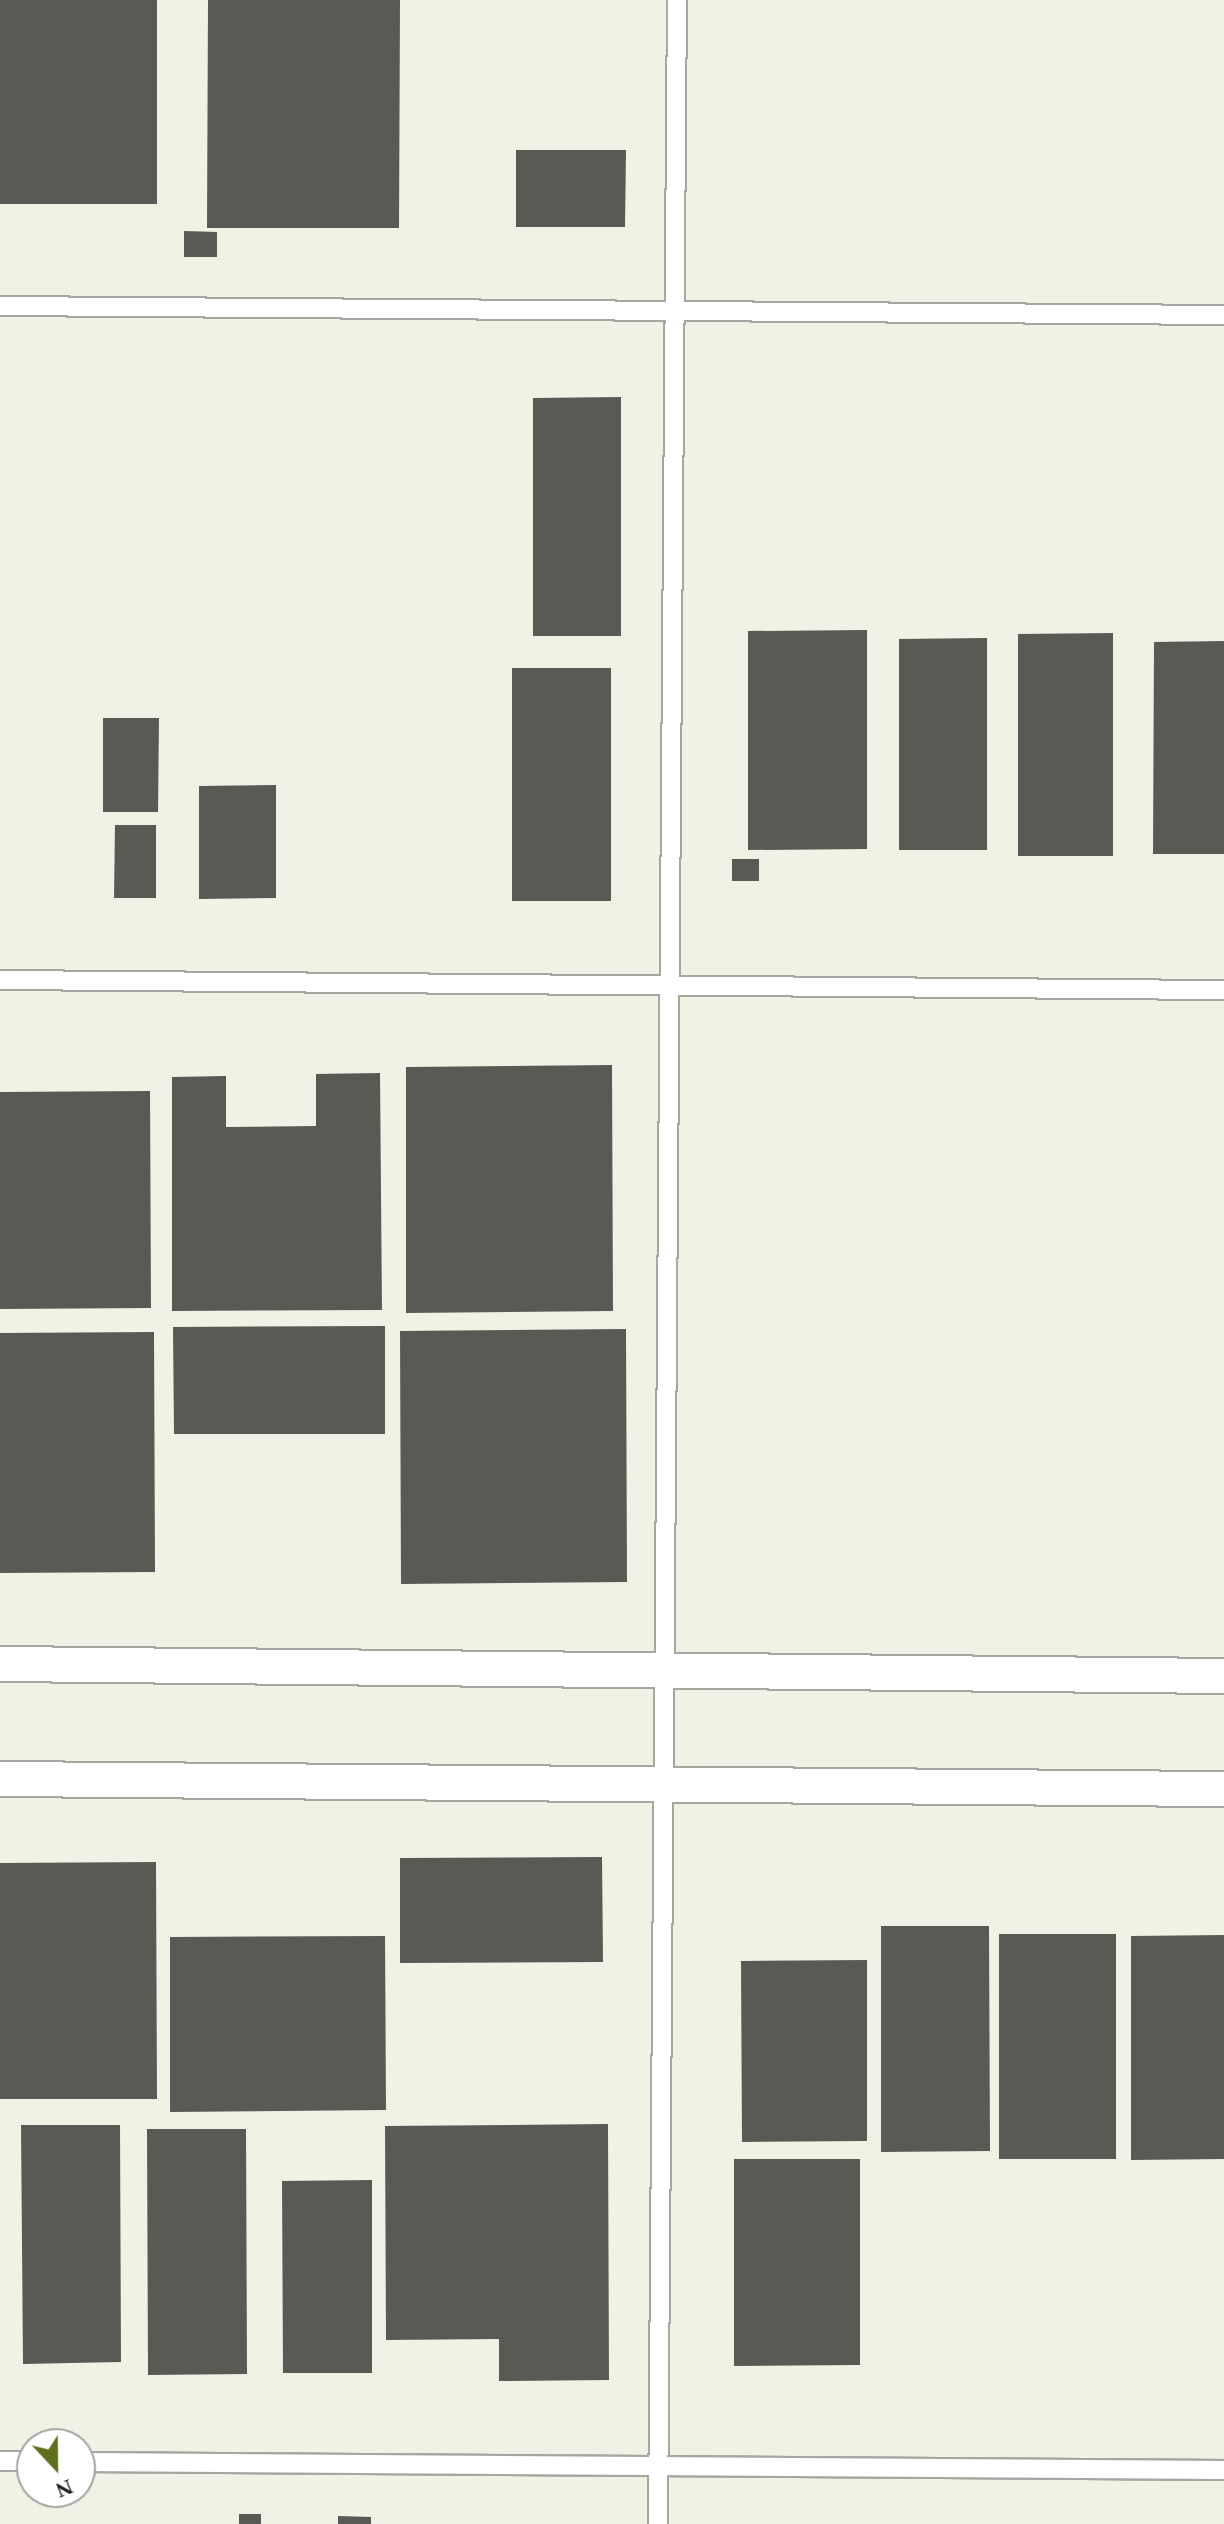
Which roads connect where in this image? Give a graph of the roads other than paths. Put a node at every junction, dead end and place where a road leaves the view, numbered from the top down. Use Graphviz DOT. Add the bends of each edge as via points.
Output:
graph roads {
  1 [pos="677,0"];
  2 [pos="0,306"];
  3 [pos="675,311"];
  4 [pos="1224,315"];
  5 [pos="0,980"];
  6 [pos="670,985"];
  7 [pos="1224,990"];
  8 [pos="0,1664"];
  9 [pos="664,1672"];
  10 [pos="1224,1676"];
  11 [pos="0,1779"];
  12 [pos="664,1784"];
  13 [pos="1224,1789"];
  14 [pos="96,2462"];
  15 [pos="658,2466"];
  16 [pos="1224,2470"];
  17 [pos="658,2524"];
  1 -- 3 [label="lane"];
  2 -- 3 [label="lane"];
  3 -- 4 [label="lane"];
  3 -- 6 [label="lane"];
  5 -- 6 [label="lane"];
  6 -- 7 [label="lane"];
  6 -- 9 [label="lane"];
  8 -- 9 [label="street"];
  9 -- 10 [label="street"];
  9 -- 12 [label="lane"];
  11 -- 12 [label="street"];
  12 -- 13 [label="street"];
  12 -- 15 [label="lane"];
  14 -- 15 [label="lane"];
  15 -- 16 [label="lane"];
  15 -- 17 [label="lane"];
}
